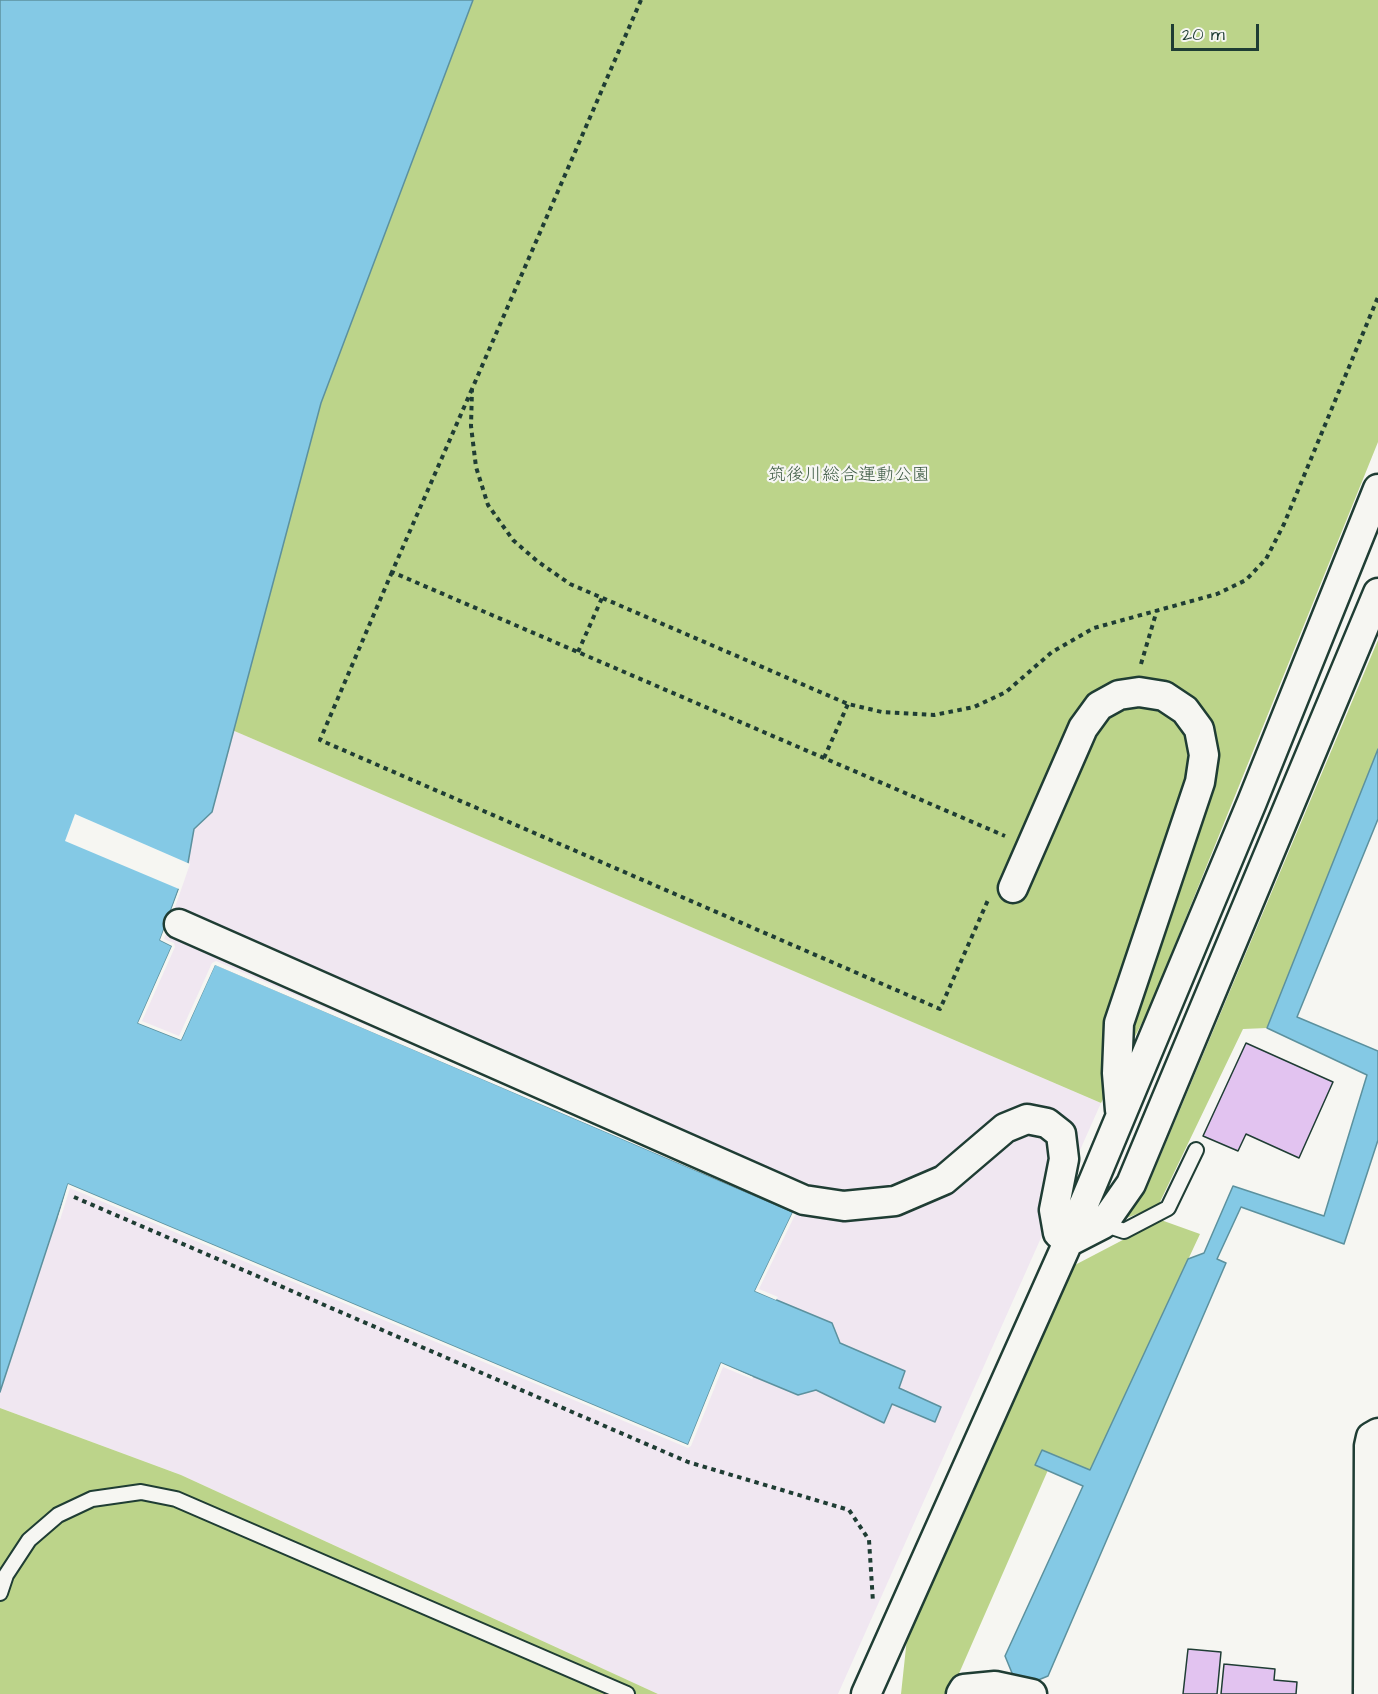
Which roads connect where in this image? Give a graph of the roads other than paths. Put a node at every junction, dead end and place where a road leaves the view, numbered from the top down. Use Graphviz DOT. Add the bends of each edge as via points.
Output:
graph roads {
  1 [pos="1378,489"];
  2 [pos="1378,593"];
  3 [pos="1002,889"];
  4 [pos="179,924"];
  5 [pos="1121,1115"];
  6 [pos="1196,1150"];
  7 [pos="1103,1224"];
  8 [pos="1068,1242"];
  9 [pos="1378,1433"];
  10 [pos="0,1593"];
  11 [pos="879,1662"];
  12 [pos="627,1694"];
  13 [pos="866,1694"];
  14 [pos="885,1694"];
  15 [pos="961,1694"];
  16 [pos="1032,1694"];
  17 [pos="1368,1694"];
  1 -- 5 [label="street"];
  2 -- 7 [label="street" via="1131,1184"];
  3 -- 5 [label="street" via="1083,728 1099,706 1119,695 1139,692 1164,696 1185,710 1199,729 1204,755 1200,782 1119,1023 1117,1073"];
  4 -- 8 [label="street" via="804,1200 844,1206 895,1201 944,1180 1005,1128 1027,1119 1047,1122 1061,1134 1064,1159 1054,1210 1058,1233"];
  5 -- 8 [label="street"];
  6 -- 7 [label="lane" via="1168,1208 1124,1231"];
  7 -- 8 [label="street"];
  8 -- 11 [label="street"];
  9 -- 17 [label="street" via="1371,1437 1369,1446"];
  10 -- 12 [label="lane" via="6,1575 29,1540 57,1515 92,1499 141,1492 176,1499"];
  11 -- 13 [label="street"];
  11 -- 14 [label="street"];
  15 -- 16 [label="street" via="964,1689 995,1686"];
}
